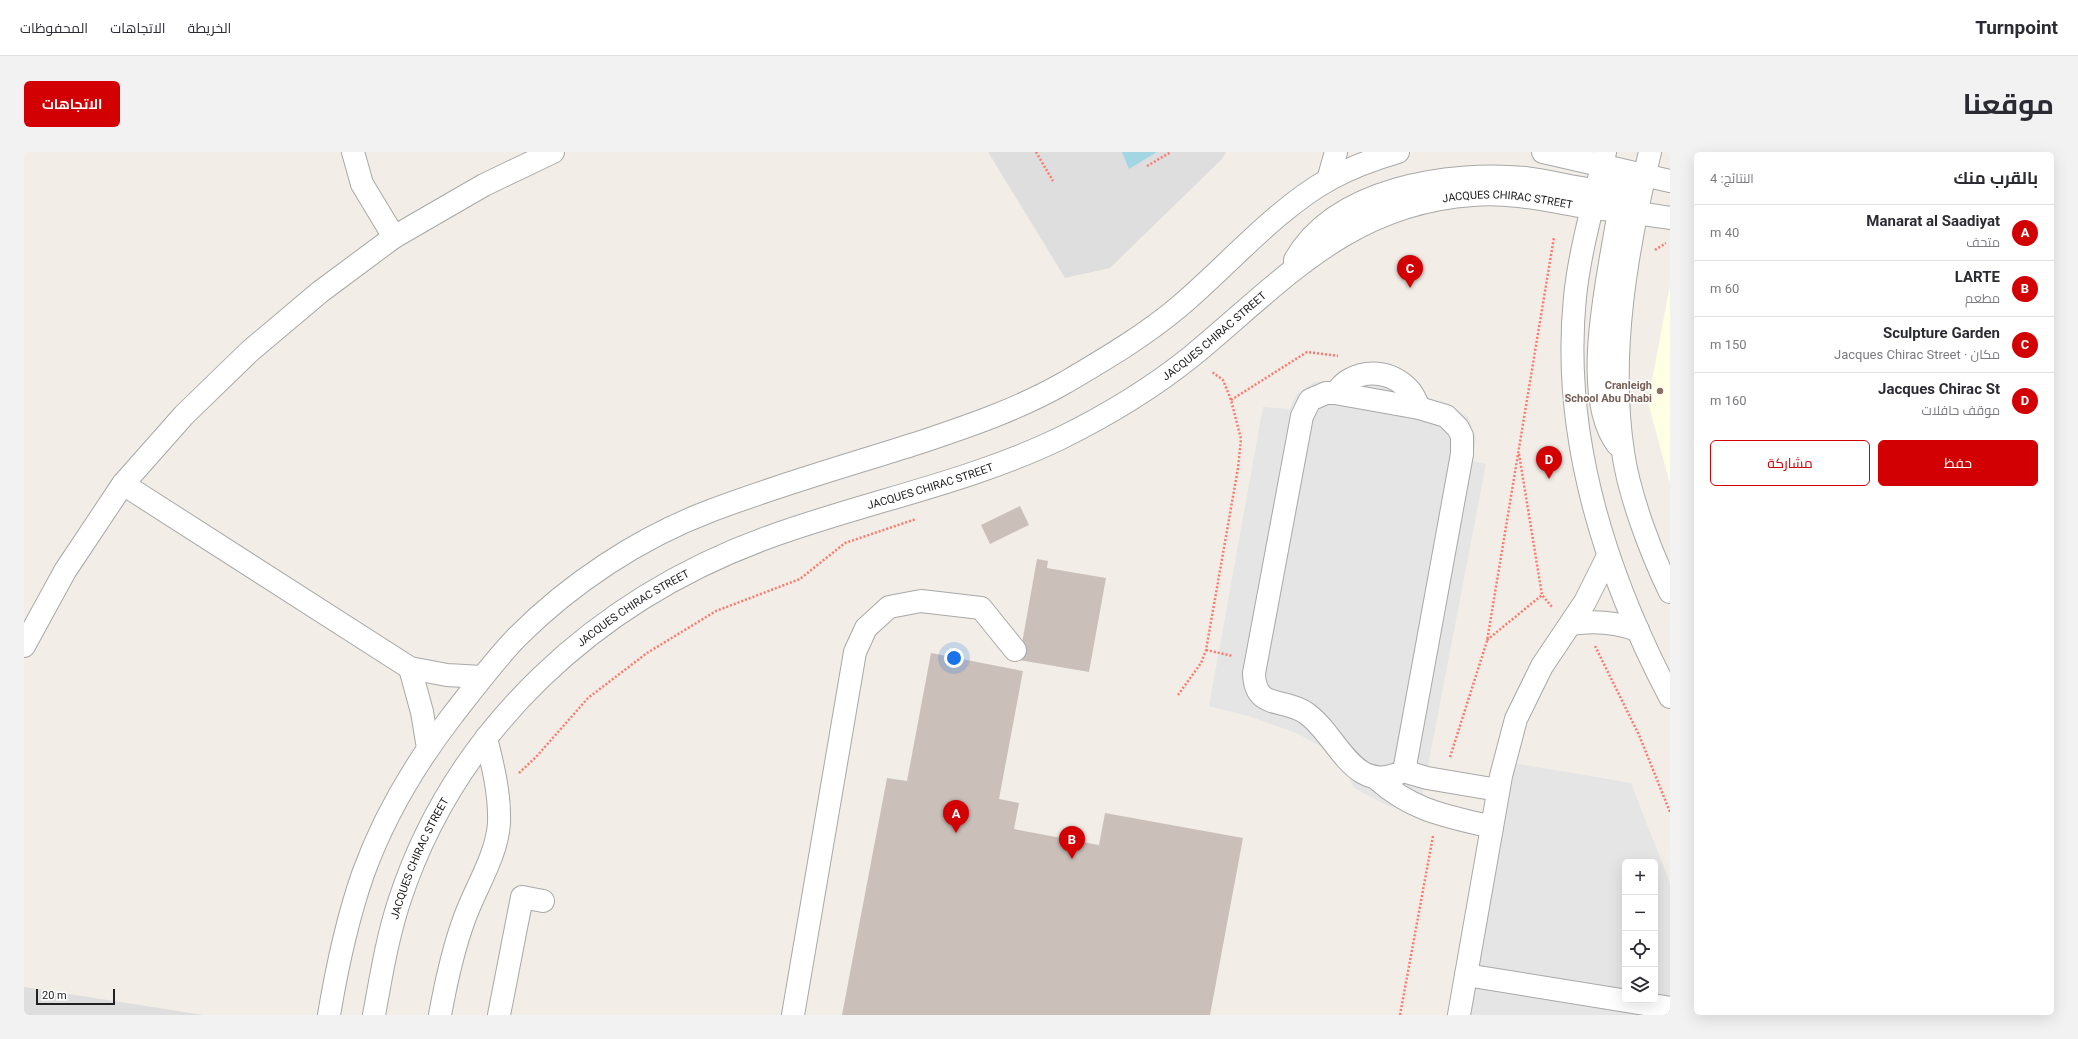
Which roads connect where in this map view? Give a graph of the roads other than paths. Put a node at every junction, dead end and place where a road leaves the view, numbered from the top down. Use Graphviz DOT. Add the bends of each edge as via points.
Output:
graph roads {
  1 [pos="353,152"];
  2 [pos="553,152"];
  3 [pos="1336,152"];
  4 [pos="1398,152"];
  5 [pos="1543,152"];
  6 [pos="1650,152"];
  7 [pos="1644,175"];
  8 [pos="1610,176"];
  9 [pos="1328,180"];
  10 [pos="1670,181"];
  11 [pos="1629,211"];
  12 [pos="1670,218"];
  13 [pos="394,237"];
  14 [pos="122,484"];
  15 [pos="1608,556"];
  16 [pos="1670,592"];
  17 [pos="1563,618"];
  18 [pos="1638,630"];
  19 [pos="24,646"];
  20 [pos="1015,650"];
  21 [pos="410,668"];
  22 [pos="482,677"];
  23 [pos="1670,697"];
  24 [pos="486,738"];
  25 [pos="428,748"];
  26 [pos="1403,771"];
  27 [pos="1377,779"];
  28 [pos="1498,790"];
  29 [pos="1492,827"];
  30 [pos="543,901"];
  31 [pos="1466,976"];
  32 [pos="1670,1008"];
  33 [pos="329,1015"];
  34 [pos="374,1015"];
  35 [pos="440,1015"];
  36 [pos="499,1015"];
  37 [pos="793,1015"];
  38 [pos="1459,1015"];
  1 -- 13 [label="street" via="362,184"];
  2 -- 13 [label="street" via="484,185"];
  3 -- 9 [label="street"];
  4 -- 9 [label="street" via="1352,168"];
  5 -- 8 [label="street, JACQUES CHIRAC STREET"];
  6 -- 7 [label="street"];
  7 -- 8 [label="street, JACQUES CHIRAC STREET"];
  7 -- 10 [label="street, JACQUES CHIRAC STREET"];
  7 -- 11 [label="street"];
  8 -- 11 [label="street, JACQUES CHIRAC STREET"];
  8 -- 11 [label="street" via="1626,196"];
  8 -- 15 [label="street" via="1575,296 1572,368 1585,465"];
  8 -- 24 [label="street, JACQUES CHIRAC STREET" via="1497,194 1467,195 1425,202 1363,223 1289,272 1157,383 1060,439 959,478 907,492 767,538 694,569 641,598 569,651 536,682"];
  9 -- 22 [label="street" via="1285,211 1176,309 1102,361 1019,406 967,426 711,510 643,542 608,563 545,611"];
  11 -- 12 [label="street, JACQUES CHIRAC STREET"];
  11 -- 16 [label="street" via="1617,374 1623,453 1652,551"];
  13 -- 14 [label="street" via="320,292 250,351 184,416"];
  14 -- 19 [label="street" via="65,571"];
  14 -- 21 [label="street"];
  15 -- 17 [label="street" via="1586,602"];
  15 -- 18 [label="street"];
  17 -- 18 [label="street" via="1612,623"];
  17 -- 28 [label="street" via="1519,712 1507,747"];
  18 -- 23 [label="street"];
  20 -- 37 [label="street" via="980,608 921,601 888,607 866,628 855,652"];
  21 -- 22 [label="street" via="447,675"];
  21 -- 25 [label="street" via="422,712"];
  22 -- 25 [label="street"];
  24 -- 34 [label="street, JACQUES CHIRAC STREET" via="451,790 415,860 388,941"];
  24 -- 35 [label="street" via="498,792 499,824 453,955"];
  25 -- 33 [label="street" via="400,793 364,872 349,918"];
  26 -- 27 [label="street" via="1391,778"];
  26 -- 27 [label="street" via="1463,445 1458,428 1446,416 1419,408 1335,393 1322,394 1310,400 1302,416 1254,684 1266,700 1292,706 1306,713 1356,767"];
  26 -- 28 [label="street"];
  27 -- 29 [label="street" via="1392,793 1420,809"];
  28 -- 29 [label="street"];
  29 -- 31 [label="street"];
  30 -- 36 [label="street" via="522,897"];
  31 -- 32 [label="street"];
  31 -- 38 [label="street"];
}
